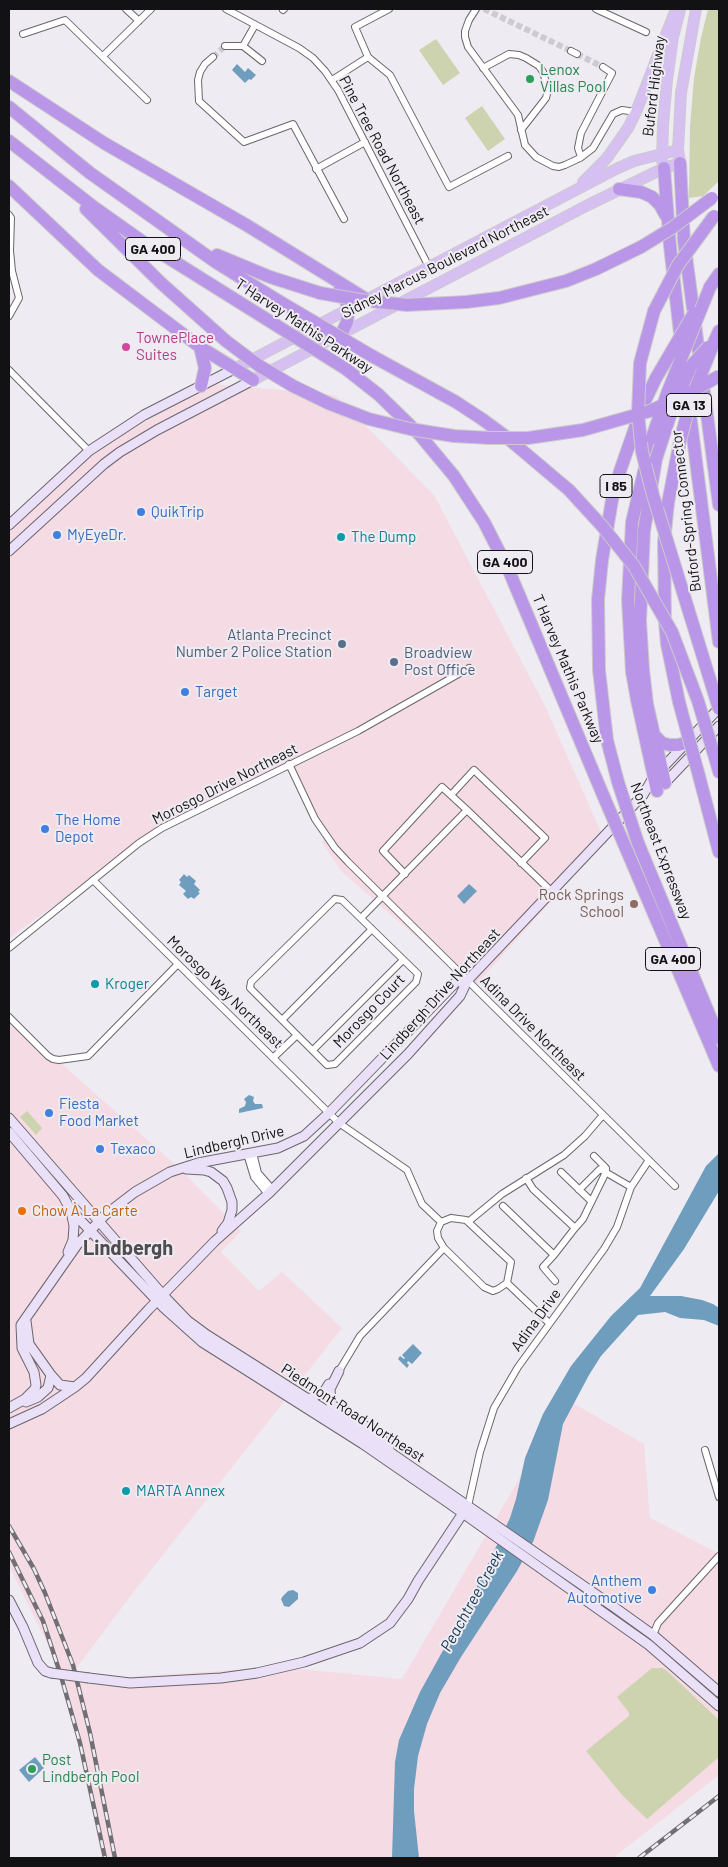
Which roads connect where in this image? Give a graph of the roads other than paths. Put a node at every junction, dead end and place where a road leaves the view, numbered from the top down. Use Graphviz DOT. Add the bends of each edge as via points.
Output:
graph roads {
  1 [pos="126,9"];
  2 [pos="151,9"];
  3 [pos="226,9"];
  4 [pos="389,9"];
  5 [pos="476,9"];
  6 [pos="596,9"];
  7 [pos="676,9"];
  8 [pos="680,9"];
  9 [pos="696,9"];
  10 [pos="139,20"];
  11 [pos="255,25"];
  12 [pos="646,32"];
  13 [pos="23,34"];
  14 [pos="225,46"];
  15 [pos="243,46"];
  16 [pos="103,56"];
  17 [pos="213,57"];
  18 [pos="368,57"];
  19 [pos="262,61"];
  20 [pos="603,67"];
  21 [pos="483,68"];
  22 [pos="332,80"];
  23 [pos="9,81"];
  24 [pos="147,100"];
  25 [pos="9,107"];
  26 [pos="636,112"];
  27 [pos="521,130"];
  28 [pos="9,141"];
  29 [pos="365,142"];
  30 [pos="678,150"];
  31 [pos="508,156"];
  32 [pos="581,157"];
  33 [pos="662,161"];
  34 [pos="680,163"];
  35 [pos="316,169"];
  36 [pos="49,173"];
  37 [pos="9,186"];
  38 [pos="619,190"];
  39 [pos="716,194"];
  40 [pos="565,196"];
  41 [pos="717,213"];
  42 [pos="9,215"];
  43 [pos="344,219"];
  44 [pos="668,219"];
  45 [pos="170,230"];
  46 [pos="430,266"];
  47 [pos="719,274"];
  48 [pos="334,278"];
  49 [pos="710,287"];
  50 [pos="366,299"];
  51 [pos="349,308"];
  52 [pos="9,316"];
  53 [pos="342,333"];
  54 [pos="717,335"];
  55 [pos="200,347"];
  56 [pos="234,369"];
  57 [pos="9,370"];
  58 [pos="719,376"];
  59 [pos="252,380"];
  60 [pos="201,386"];
  61 [pos="90,451"];
  62 [pos="719,505"];
  63 [pos="9,525"];
  64 [pos="9,551"];
  65 [pos="719,642"];
  66 [pos="469,668"];
  67 [pos="719,709"];
  68 [pos="719,726"];
  69 [pos="653,734"];
  70 [pos="689,742"];
  71 [pos="289,764"];
  72 [pos="718,766"];
  73 [pos="659,781"];
  74 [pos="451,795"];
  75 [pos="643,795"];
  76 [pos="467,810"];
  77 [pos="719,852"];
  78 [pos="521,862"];
  79 [pos="406,874"];
  80 [pos="93,880"];
  81 [pos="552,892"];
  82 [pos="383,897"];
  83 [pos="361,918"];
  84 [pos="372,929"];
  85 [pos="9,948"];
  86 [pos="403,960"];
  87 [pos="178,964"];
  88 [pos="467,981"];
  89 [pos="9,1017"];
  90 [pos="282,1020"];
  91 [pos="297,1035"];
  92 [pos="719,1038"];
  93 [pos="313,1050"];
  94 [pos="274,1057"];
  95 [pos="719,1066"];
  96 [pos="329,1113"];
  97 [pos="603,1115"];
  98 [pos="9,1118"];
  99 [pos="339,1123"];
  100 [pos="10,1138"];
  101 [pos="250,1153"];
  102 [pos="594,1156"];
  103 [pos="648,1160"];
  104 [pos="170,1172"];
  105 [pos="561,1172"];
  106 [pos="606,1172"];
  107 [pos="526,1178"];
  108 [pos="676,1186"];
  109 [pos="631,1187"];
  110 [pos="579,1190"];
  111 [pos="270,1192"];
  112 [pos="591,1201"];
  113 [pos="503,1206"];
  114 [pos="70,1209"];
  115 [pos="99,1221"];
  116 [pos="441,1222"];
  117 [pos="468,1222"];
  118 [pos="575,1228"];
  119 [pos="90,1231"];
  120 [pos="215,1241"];
  121 [pos="444,1248"];
  122 [pos="554,1254"];
  123 [pos="65,1260"];
  124 [pos="555,1281"];
  125 [pos="507,1283"];
  126 [pos="160,1298"];
  127 [pos="26,1316"];
  128 [pos="548,1323"];
  129 [pos="339,1371"];
  130 [pos="51,1375"];
  131 [pos="75,1387"];
  132 [pos="308,1399"];
  133 [pos="9,1408"];
  134 [pos="9,1424"];
  135 [pos="704,1450"];
  136 [pos="394,1454"];
  137 [pos="719,1497"];
  138 [pos="466,1510"];
  139 [pos="482,1521"];
  140 [pos="719,1556"];
  141 [pos="9,1600"];
  142 [pos="652,1635"];
  143 [pos="719,1692"];
  144 [pos="719,1706"];
  1 -- 10 [label="street"];
  2 -- 10 [label="street"];
  3 -- 11 [label="street, Pine Tree Road Northeast"];
  4 -- 18 [label="street" via="355,27"];
  5 -- 21 [label="street" via="465,37 470,51"];
  6 -- 12 [label="street"];
  7 -- 26 [label="main road"];
  8 -- 33 [label="main road, Buford Highway / GA 13" via="667,80"];
  9 -- 30 [label="main road, Buford Highway / GA 13" via="681,93"];
  10 -- 16 [label="street"];
  11 -- 15 [label="street"];
  11 -- 22 [label="street, Pine Tree Road Northeast" via="313,58"];
  13 -- 16 [label="street" via="65,20"];
  14 -- 15 [label="street"];
  15 -- 19 [label="street"];
  16 -- 24 [label="street"];
  17 -- 35 [label="street" via="200,72 199,100 244,142 293,124"];
  18 -- 22 [label="street"];
  18 -- 31 [label="street" via="390,75 449,187"];
  20 -- 32 [label="street" via="612,73 581,133 578,148"];
  21 -- 27 [label="street" via="518,115"];
  21 -- 27 [label="street" via="509,54 526,58 544,72 548,89 546,98"];
  22 -- 29 [label="street, Pine Tree Road Northeast"];
  23 -- 48 [label="highway" via="96,138"];
  25 -- 45 [label="highway, T Harvey Mathis Parkway / GA 400" via="90,173"];
  26 -- 32 [label="street" via="622,110 613,114 593,148"];
  26 -- 40 [label="main road" via="607,158"];
  27 -- 32 [label="street" via="525,145 548,164 559,167"];
  28 -- 36 [label="highway, T Harvey Mathis Parkway / GA 400"];
  29 -- 35 [label="street"];
  29 -- 46 [label="street, Pine Tree Road Northeast"];
  30 -- 33 [label="main road, Sidney Marcus Boulevard Northeast"];
  30 -- 34 [label="main road, Buford Highway / GA 13"];
  33 -- 34 [label="main road, Sidney Marcus Boulevard Northeast"];
  33 -- 38 [label="main road, Sidney Marcus Boulevard Northeast"];
  33 -- 40 [label="main road, Sidney Marcus Boulevard Northeast" via="634,161"];
  33 -- 44 [label="highway, Buford-Spring Connector / GA 13"];
  34 -- 62 [label="highway, GA 13" via="684,241"];
  35 -- 43 [label="street"];
  36 -- 58 [label="highway, bridge" via="161,283 226,341 293,386 369,419 410,430 454,436 528,438 583,430 650,411"];
  36 -- 95 [label="highway, T Harvey Mathis Parkway / GA 400, bridge" via="144,242 346,369 379,395 419,434 454,476 484,522 509,571"];
  37 -- 55 [label="highway" via="91,264"];
  38 -- 44 [label="highway" via="641,192 652,198"];
  38 -- 53 [label="main road, Sidney Marcus Boulevard Northeast"];
  39 -- 45 [label="highway, bridge" via="672,228 596,269 566,281 499,298 466,302 407,305 320,293 238,265"];
  40 -- 46 [label="main road, Sidney Marcus Boulevard Northeast"];
  41 -- 67 [label="highway, bridge" via="678,265 654,312 640,363 638,413 642,452 655,504"];
  42 -- 52 [label="street" via="12,271 18,298"];
  44 -- 65 [label="highway, Buford-Spring Connector / GA 13"];
  45 -- 72 [label="highway, T Harvey Mathis Parkway / GA 400, bridge" via="282,303 456,402 505,436 569,490 634,566 672,632"];
  46 -- 50 [label="main road, Sidney Marcus Boulevard Northeast"];
  47 -- 49 [label="highway, Northeast Expressway / I 85"];
  48 -- 50 [label="highway"];
  48 -- 51 [label="highway"];
  49 -- 73 [label="highway, bridge" via="652,438 632,522 628,600 632,672"];
  49 -- 92 [label="highway, Northeast Expressway / I 85, bridge" via="673,347 643,405 612,500 598,608 599,670 608,740 618,782 638,842"];
  50 -- 51 [label="main road, Sidney Marcus Boulevard Northeast"];
  51 -- 53 [label="highway"];
  51 -- 56 [label="main road, Sidney Marcus Boulevard Northeast"];
  53 -- 59 [label="main road, Sidney Marcus Boulevard Northeast"];
  54 -- 69 [label="highway, bridge" via="691,366 673,407 656,459 644,531 640,621 643,669"];
  54 -- 77 [label="highway, bridge" via="689,407 678,449 668,503 664,562 667,644"];
  55 -- 56 [label="highway"];
  55 -- 60 [label="highway" via="205,368"];
  56 -- 59 [label="highway"];
  56 -- 60 [label="main road, Sidney Marcus Boulevard Northeast"];
  57 -- 61 [label="street"];
  59 -- 64 [label="main road, Sidney Marcus Boulevard Northeast" via="120,452"];
  60 -- 61 [label="main road, Sidney Marcus Boulevard Northeast" via="128,424"];
  61 -- 63 [label="main road, Sidney Marcus Boulevard Northeast"];
  66 -- 71 [label="street, Morosgo Drive Northeast" via="358,731"];
  67 -- 70 [label="main road, Lindbergh Drive Northeast"];
  68 -- 73 [label="main road, Lindbergh Drive Northeast"];
  69 -- 70 [label="highway" via="662,743 670,745"];
  69 -- 73 [label="highway"];
  70 -- 73 [label="main road, Lindbergh Drive Northeast"];
  71 -- 80 [label="street, Morosgo Drive Northeast" via="162,828"];
  71 -- 82 [label="street, Adina Drive Northeast" via="325,835"];
  73 -- 75 [label="main road, Lindbergh Drive Northeast"];
  73 -- 75 [label="main road, Lindbergh Drive Northeast"];
  74 -- 76 [label="street"];
  74 -- 78 [label="street" via="474,770 545,838"];
  74 -- 79 [label="street" via="442,786 383,851"];
  75 -- 81 [label="main road, Lindbergh Drive Northeast"];
  76 -- 78 [label="street"];
  76 -- 79 [label="street"];
  78 -- 81 [label="street"];
  79 -- 82 [label="street"];
  80 -- 85 [label="street, Morosgo Drive Northeast"];
  80 -- 87 [label="street, Morosgo Way Northeast"];
  81 -- 88 [label="main road, Lindbergh Drive Northeast"];
  82 -- 83 [label="street"];
  82 -- 88 [label="street, Adina Drive Northeast"];
  83 -- 84 [label="street, Morosgo Court"];
  83 -- 90 [label="street, Morosgo Court" via="342,900 335,899 251,982 250,988"];
  84 -- 86 [label="street, Morosgo Court"];
  84 -- 90 [label="street"];
  86 -- 93 [label="street"];
  86 -- 93 [label="street, Morosgo Court" via="418,974 416,982 335,1064 327,1065"];
  87 -- 89 [label="street" via="88,1056 53,1059"];
  87 -- 94 [label="street, Morosgo Way Northeast"];
  88 -- 96 [label="main road, Lindbergh Drive" via="456,983"];
  88 -- 97 [label="street, Adina Drive Northeast"];
  88 -- 99 [label="main road, Lindbergh Drive Northeast" via="460,996"];
  90 -- 91 [label="street, Morosgo Court"];
  91 -- 93 [label="street, Morosgo Court"];
  91 -- 94 [label="street"];
  94 -- 96 [label="street, Morosgo Way Northeast"];
  96 -- 99 [label="street, Morosgo Way Northeast"];
  96 -- 101 [label="main road, Lindbergh Drive" via="304,1136 278,1148"];
  97 -- 103 [label="street, Adina Drive Northeast"];
  97 -- 107 [label="street" via="564,1156"];
  98 -- 115 [label="main road, Piedmont Road Northeast"];
  99 -- 111 [label="main road, Lindbergh Drive Northeast"];
  99 -- 116 [label="street, Morosgo Way Northeast" via="407,1170 422,1204"];
  100 -- 114 [label="main road, Piedmont Road Northeast" via="63,1196"];
  101 -- 104 [label="main road, Lindbergh Drive"];
  101 -- 111 [label="street"];
  102 -- 106 [label="street"];
  103 -- 108 [label="street, Adina Drive Northeast"];
  103 -- 109 [label="street, Adina Drive"];
  104 -- 115 [label="main road, Lindbergh Drive" via="134,1192"];
  104 -- 120 [label="main road" via="204,1170 218,1176 228,1188 232,1210 228,1223"];
  105 -- 110 [label="street"];
  106 -- 109 [label="street"];
  106 -- 110 [label="street" via="600,1170"];
  106 -- 112 [label="street"];
  107 -- 117 [label="street"];
  107 -- 118 [label="street" via="533,1189"];
  109 -- 128 [label="street, Adina Drive" via="617,1227"];
  110 -- 112 [label="street"];
  111 -- 120 [label="main road, Lindbergh Drive Northeast"];
  112 -- 118 [label="street"];
  113 -- 122 [label="street"];
  114 -- 119 [label="main road, Piedmont Road Northeast"];
  114 -- 123 [label="main road" via="74,1226"];
  115 -- 119 [label="main road, Lindbergh Drive"];
  115 -- 126 [label="main road, Piedmont Road Northeast"];
  116 -- 117 [label="street" via="460,1218"];
  116 -- 121 [label="street" via="437,1231"];
  117 -- 125 [label="street" via="511,1262"];
  118 -- 122 [label="street"];
  119 -- 123 [label="main road, Lindbergh Drive"];
  119 -- 126 [label="main road, Piedmont Road Northeast"];
  120 -- 126 [label="main road"];
  121 -- 125 [label="street" via="484,1287 493,1291"];
  121 -- 129 [label="street" via="360,1336"];
  122 -- 124 [label="street" via="543,1267"];
  123 -- 127 [label="main road, Lindbergh Drive"];
  125 -- 128 [label="street"];
  126 -- 131 [label="main road"];
  126 -- 132 [label="main road, Piedmont Road Northeast" via="206,1335"];
  126 -- 138 [label="main road, Piedmont Road Northeast" via="202,1342"];
  127 -- 130 [label="main road" via="29,1344"];
  127 -- 133 [label="main road, Lindbergh Drive" via="21,1325 22,1348 36,1384 25,1399"];
  128 -- 138 [label="street, Adina Drive" via="494,1408"];
  129 -- 132 [label="main road" via="324,1392"];
  129 -- 136 [label="main road" via="330,1390 332,1404 378,1434"];
  130 -- 131 [label="main road" via="60,1385"];
  130 -- 133 [label="main road, Lindbergh Drive" via="49,1386 42,1393"];
  131 -- 134 [label="main road" via="42,1409"];
  132 -- 136 [label="main road, Piedmont Road Northeast"];
  135 -- 137 [label="street"];
  136 -- 138 [label="main road, Piedmont Road Northeast"];
  138 -- 139 [label="main road, Piedmont Road Northeast"];
  138 -- 141 [label="main road, bridge" via="390,1623 360,1643 304,1662 256,1673 130,1683 51,1673 38,1663"];
  139 -- 142 [label="main road, Piedmont Road Northeast"];
  139 -- 144 [label="main road, Piedmont Road Northeast" via="553,1577 649,1645"];
  140 -- 142 [label="street" via="658,1622"];
  142 -- 143 [label="main road, Piedmont Road Northeast"];
}
